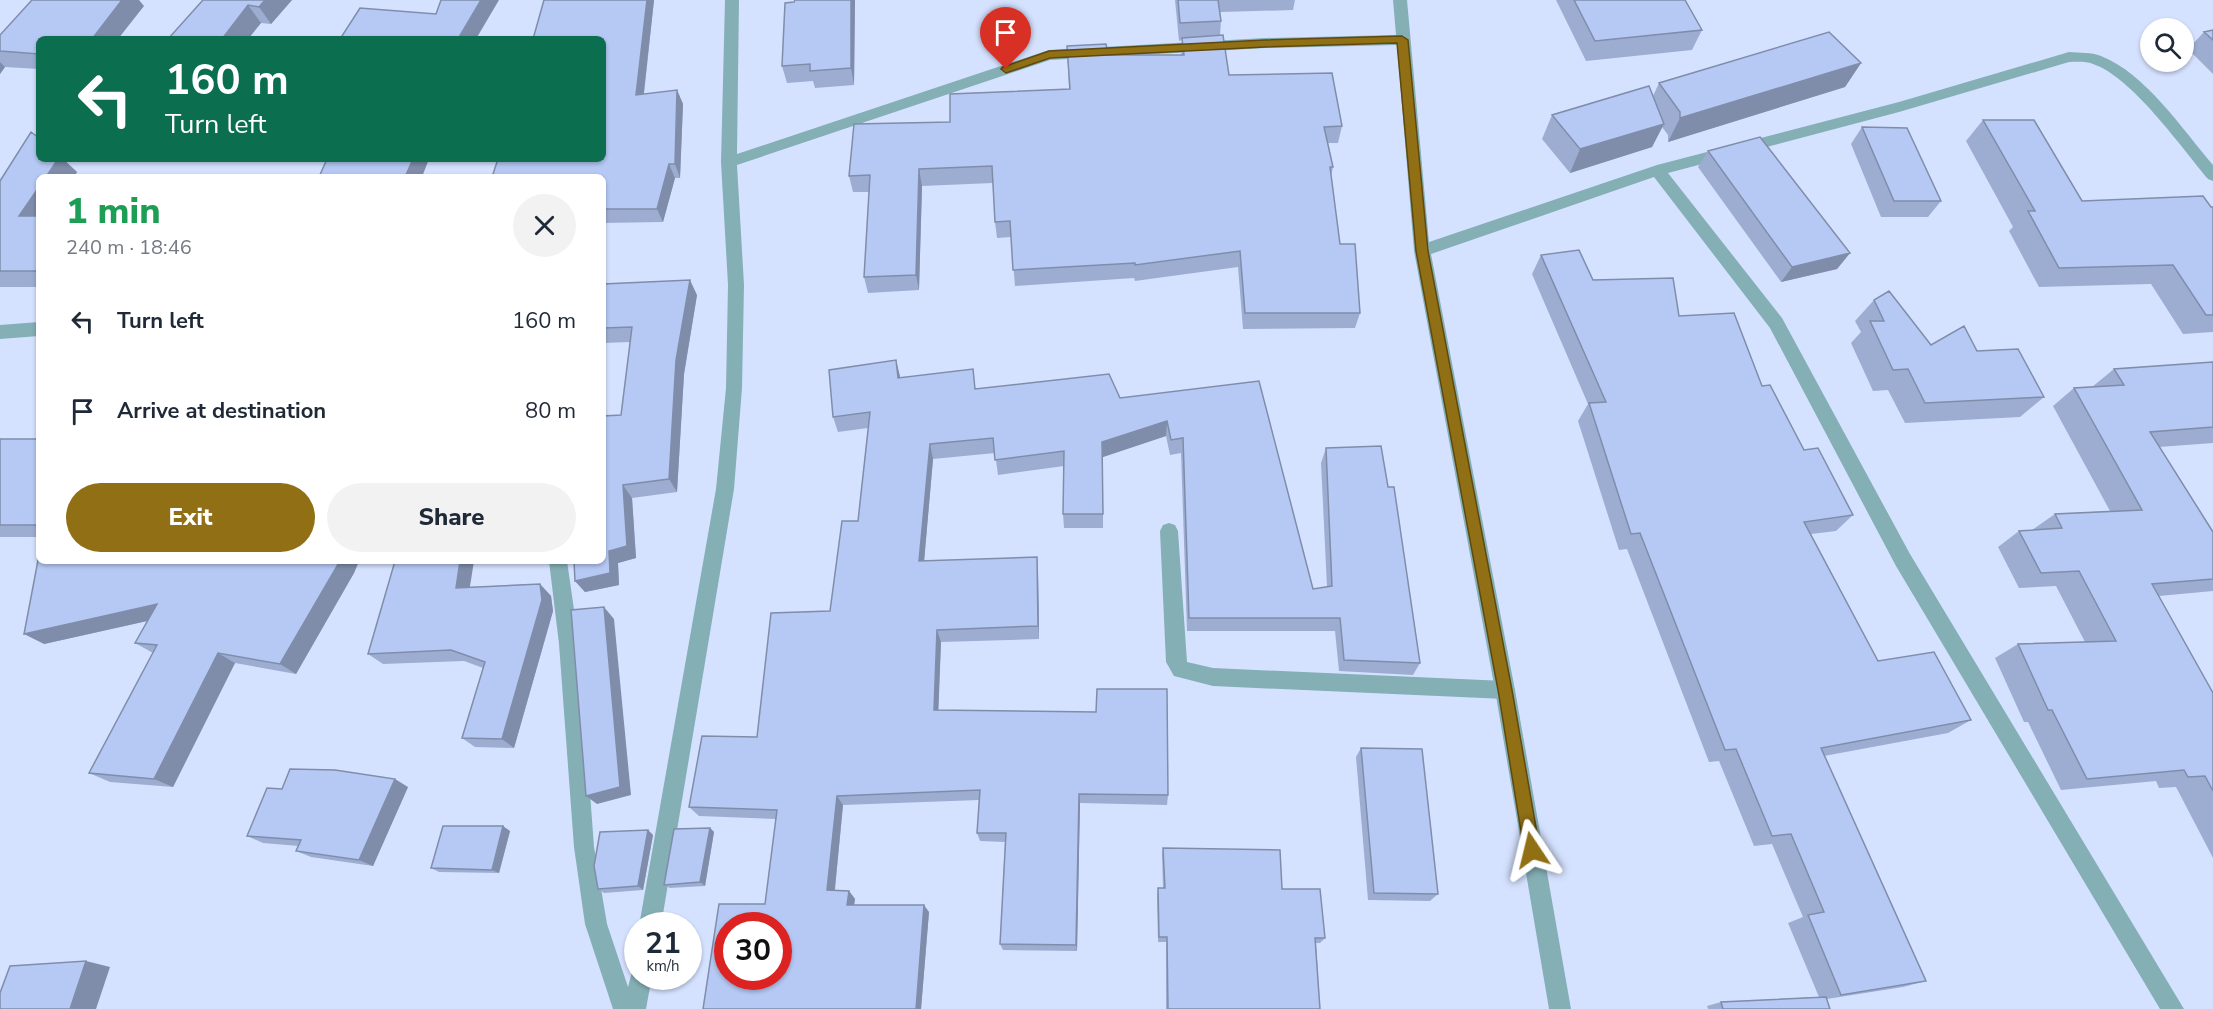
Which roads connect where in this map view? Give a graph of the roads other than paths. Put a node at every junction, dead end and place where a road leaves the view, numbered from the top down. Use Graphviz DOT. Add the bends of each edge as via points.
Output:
graph roads {
  1 [pos="732,0"];
  2 [pos="1400,0"];
  3 [pos="1402,40"];
  4 [pos="729,162"];
  5 [pos="1657,170"];
  6 [pos="2213,176"];
  7 [pos="1422,251"];
  8 [pos="36,329"];
  9 [pos="0,332"];
  10 [pos="1169,531"];
  11 [pos="558,564"];
  12 [pos="1505,690"];
  13 [pos="652,912"];
  14 [pos="638,990"];
  15 [pos="624,1009"];
  16 [pos="635,1009"];
  17 [pos="1560,1009"];
  18 [pos="2173,1009"];
  1 -- 4 [label="street"];
  2 -- 3 [label="street"];
  3 -- 4 [label="street" via="1049,55"];
  3 -- 7 [label="street"];
  4 -- 13 [label="street" via="736,285 734,388 725,489"];
  5 -- 6 [label="street" via="1899,107 2069,57 2095,59 2133,84"];
  5 -- 7 [label="street"];
  5 -- 18 [label="street" via="1776,323 1903,560"];
  7 -- 12 [label="street"];
  8 -- 9 [label="street"];
  10 -- 12 [label="street" via="1176,662 1181,670 1213,677"];
  11 -- 15 [label="street" via="569,644 584,847 596,924"];
  12 -- 17 [label="street"];
  14 -- 16 [label="street"];
}
